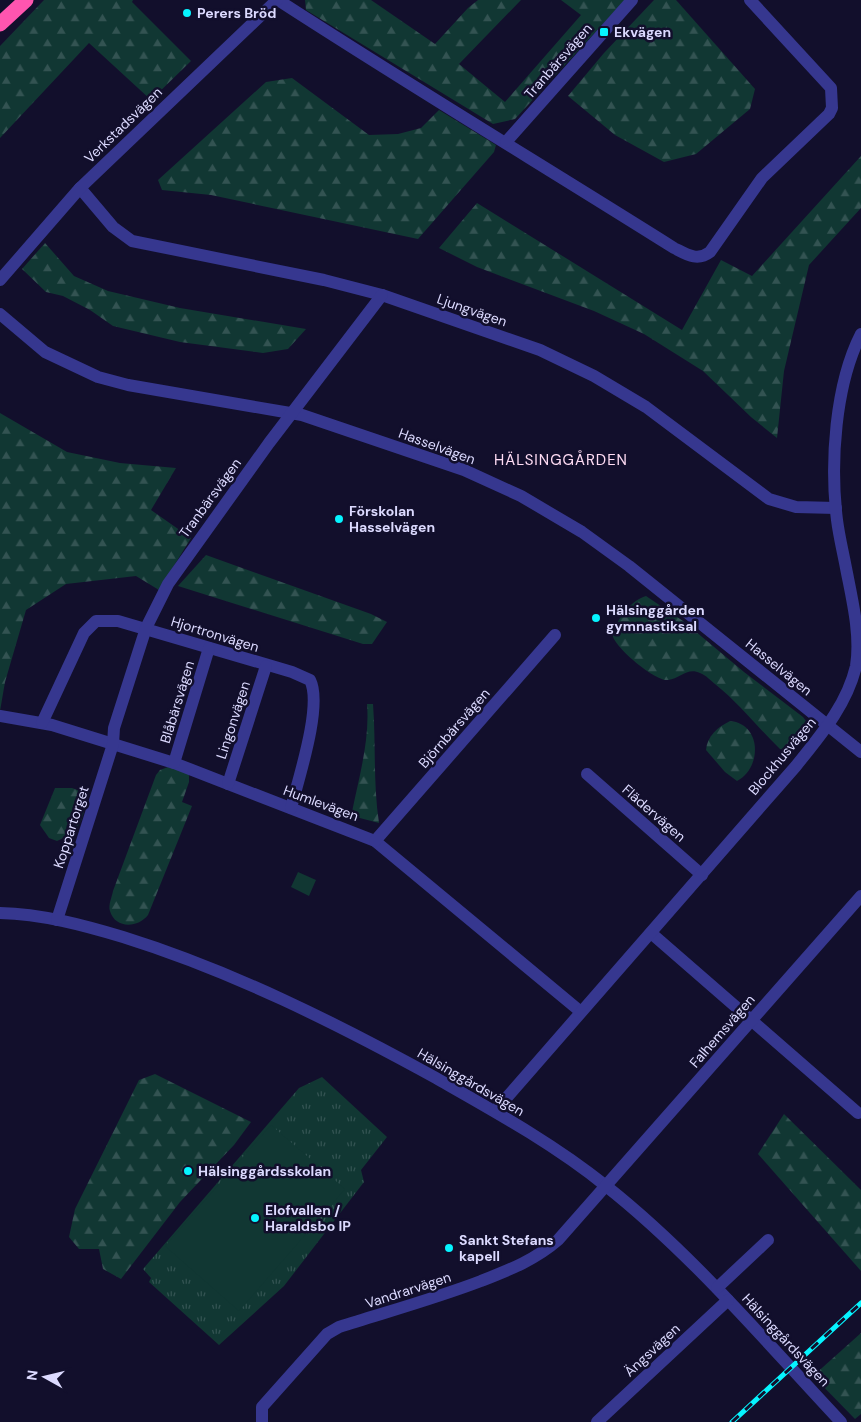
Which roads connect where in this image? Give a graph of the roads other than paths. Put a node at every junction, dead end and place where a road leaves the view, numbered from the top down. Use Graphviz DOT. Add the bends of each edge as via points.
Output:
graph roads {
  1 [pos="26,0"];
  2 [pos="278,0"];
  3 [pos="632,0"];
  4 [pos="750,0"];
  5 [pos="0,24"];
  6 [pos="506,142"];
  7 [pos="80,188"];
  8 [pos="0,280"];
  9 [pos="382,296"];
  10 [pos="0,314"];
  11 [pos="861,334"];
  12 [pos="293,413"];
  13 [pos="836,508"];
  14 [pos="146,628"];
  15 [pos="555,635"];
  16 [pos="209,648"];
  17 [pos="266,666"];
  18 [pos="0,716"];
  19 [pos="42,723"];
  20 [pos="828,725"];
  21 [pos="113,744"];
  22 [pos="861,752"];
  23 [pos="174,763"];
  24 [pos="587,774"];
  25 [pos="228,784"];
  26 [pos="291,808"];
  27 [pos="375,841"];
  28 [pos="702,874"];
  29 [pos="861,896"];
  30 [pos="0,912"];
  31 [pos="57,920"];
  32 [pos="651,933"];
  33 [pos="580,1012"];
  34 [pos="752,1020"];
  35 [pos="495,1111"];
  36 [pos="858,1113"];
  37 [pos="606,1186"];
  38 [pos="768,1240"];
  39 [pos="717,1288"];
  40 [pos="728,1300"];
  41 [pos="262,1422"];
  42 [pos="597,1422"];
  43 [pos="841,1422"];
  1 -- 5 [label="highway"];
  2 -- 6 [label="street"];
  2 -- 7 [label="street, Verkstadsvägen"];
  3 -- 6 [label="street, Tranbärsvägen"];
  4 -- 6 [label="street" via="831,88 832,108 762,178 704,256 692,256 674,248"];
  7 -- 8 [label="street, Verkstadsvägen"];
  7 -- 9 [label="street, Ljungvägen" via="113,227 132,241 324,280"];
  9 -- 12 [label="street, Tranbärsvägen"];
  9 -- 13 [label="street, Ljungvägen" via="540,350 594,376 646,407 757,492 775,502 796,507"];
  10 -- 12 [label="street, Hasselvägen" via="45,352 98,376 144,388"];
  11 -- 13 [label="street, Blockhusvägen" via="845,380 839,412"];
  12 -- 14 [label="street, Tranbärsvägen" via="186,556"];
  12 -- 20 [label="street, Hasselvägen" via="464,470 541,506 629,566"];
  13 -- 20 [label="street, Blockhusvägen" via="858,651 850,683"];
  14 -- 16 [label="street, Hjortronvägen"];
  14 -- 19 [label="street, Hjortronvägen" via="109,619 90,624"];
  14 -- 21 [label="street, Tranbärsvägen" via="114,728"];
  15 -- 27 [label="street, Björnbärsvägen"];
  16 -- 17 [label="street, Hjortronvägen"];
  16 -- 23 [label="street, Blåbärsvägen"];
  17 -- 25 [label="street, Lingonvägen"];
  17 -- 26 [label="street, Hjortronvägen" via="309,679 314,691 305,754"];
  18 -- 19 [label="street, Humlevägen"];
  19 -- 21 [label="street, Humlevägen"];
  20 -- 22 [label="street, Hasselvägen"];
  20 -- 28 [label="street, Blockhusvägen"];
  21 -- 23 [label="street, Humlevägen"];
  21 -- 31 [label="street, Koppartorget"];
  23 -- 25 [label="street, Humlevägen"];
  24 -- 28 [label="street, Flädervägen"];
  25 -- 26 [label="street, Humlevägen"];
  26 -- 27 [label="street, Humlevägen"];
  27 -- 33 [label="street, Humlevägen"];
  28 -- 32 [label="street, Blockhusvägen"];
  29 -- 34 [label="street, Falhemsvägen"];
  30 -- 31 [label="street, Hälsinggårdsvägen"];
  31 -- 35 [label="street, Hälsinggårdsvägen" via="141,943 220,972 380,1048"];
  32 -- 33 [label="street, Blockhusvägen"];
  32 -- 34 [label="street"];
  33 -- 35 [label="street, Blockhusvägen"];
  34 -- 36 [label="street"];
  34 -- 37 [label="street, Falhemsvägen"];
  35 -- 37 [label="street, Hälsinggårdsvägen"];
  37 -- 39 [label="street, Hälsinggårdsvägen" via="656,1228"];
  37 -- 41 [label="street, Vandrarvägen" via="558,1240 537,1257 435,1299 346,1325 327,1334 262,1407"];
  38 -- 39 [label="street"];
  39 -- 40 [label="street, Hälsinggårdsvägen"];
  40 -- 42 [label="street, Ängsvägen"];
  40 -- 43 [label="street, Hälsinggårdsvägen"];
}
